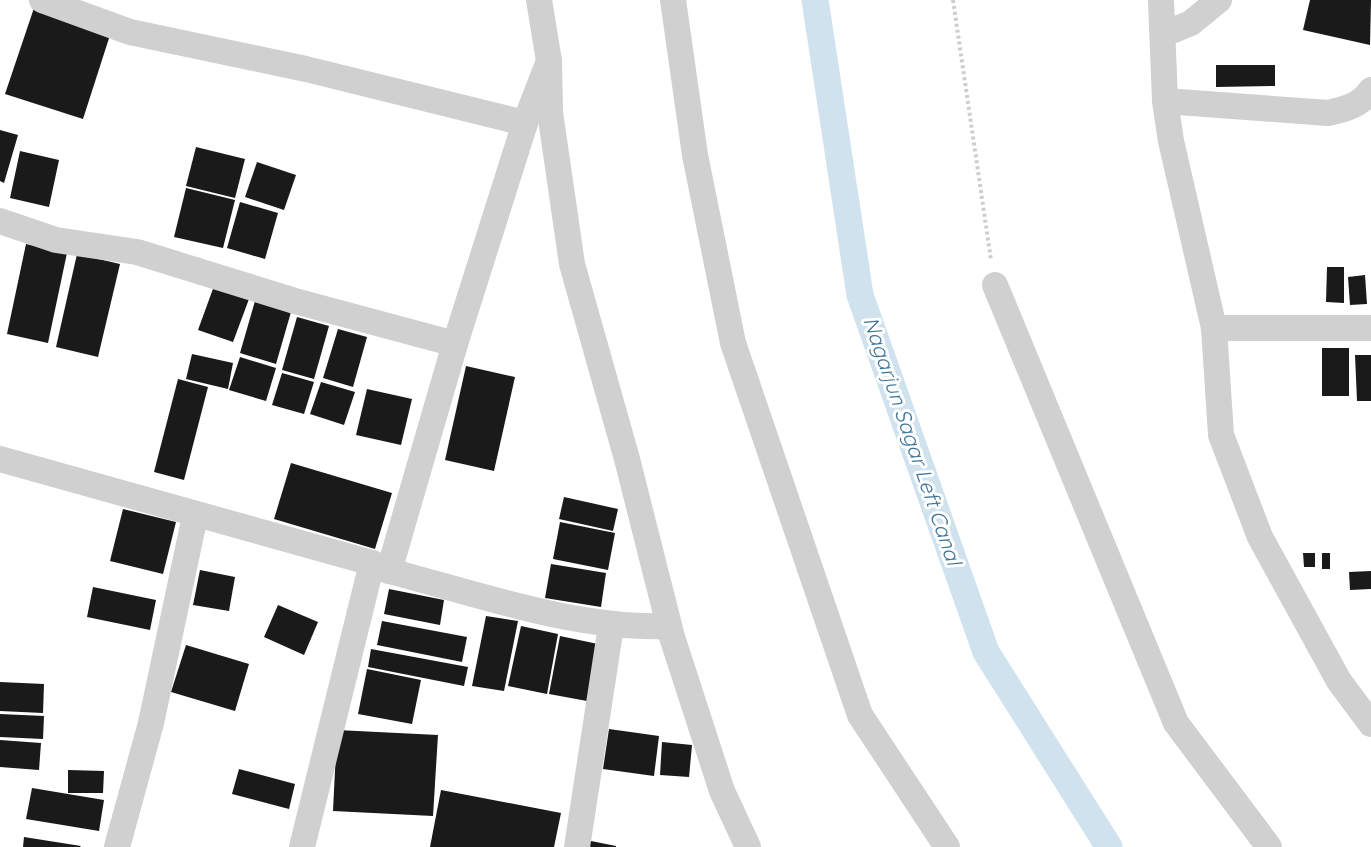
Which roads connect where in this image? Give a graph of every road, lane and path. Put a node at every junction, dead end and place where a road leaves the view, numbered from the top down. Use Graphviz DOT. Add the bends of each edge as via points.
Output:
graph roads {
  1 [pos="42,0"];
  2 [pos="538,0"];
  3 [pos="673,0"];
  4 [pos="953,0"];
  5 [pos="1161,0"];
  6 [pos="1219,0"];
  7 [pos="1164,34"];
  8 [pos="549,61"];
  9 [pos="1371,90"];
  10 [pos="1166,101"];
  11 [pos="525,123"];
  12 [pos="0,221"];
  13 [pos="995,285"];
  14 [pos="1214,328"];
  15 [pos="1371,328"];
  16 [pos="455,344"];
  17 [pos="0,459"];
  18 [pos="195,516"];
  19 [pos="380,567"];
  20 [pos="611,626"];
  21 [pos="669,627"];
  22 [pos="1371,724"];
  23 [pos="117,847"];
  24 [pos="302,847"];
  25 [pos="577,847"];
  26 [pos="748,847"];
  27 [pos="947,847"];
  28 [pos="1269,847"];
  1 -- 11 [label="street" via="130,32 306,69"];
  2 -- 8 [label="street"];
  3 -- 27 [label="street" via="695,155 733,343 860,715"];
  4 -- 13 [label="path"];
  5 -- 7 [label="street"];
  6 -- 7 [label="street" via="1191,23"];
  7 -- 10 [label="street"];
  8 -- 11 [label="street"];
  8 -- 21 [label="street" via="550,112 572,264"];
  9 -- 10 [label="street" via="1366,98 1349,108 1328,113"];
  10 -- 14 [label="street" via="1171,141"];
  11 -- 16 [label="street"];
  12 -- 16 [label="street" via="56,240 137,252 295,301"];
  13 -- 28 [label="street" via="1176,723"];
  14 -- 15 [label="street"];
  14 -- 22 [label="street" via="1221,435 1260,537 1339,681"];
  16 -- 19 [label="street"];
  17 -- 18 [label="street"];
  18 -- 19 [label="street"];
  18 -- 23 [label="street" via="151,723"];
  19 -- 20 [label="street"];
  19 -- 24 [label="street"];
  20 -- 21 [label="street"];
  20 -- 25 [label="street"];
  21 -- 26 [label="street" via="722,791"];
}
